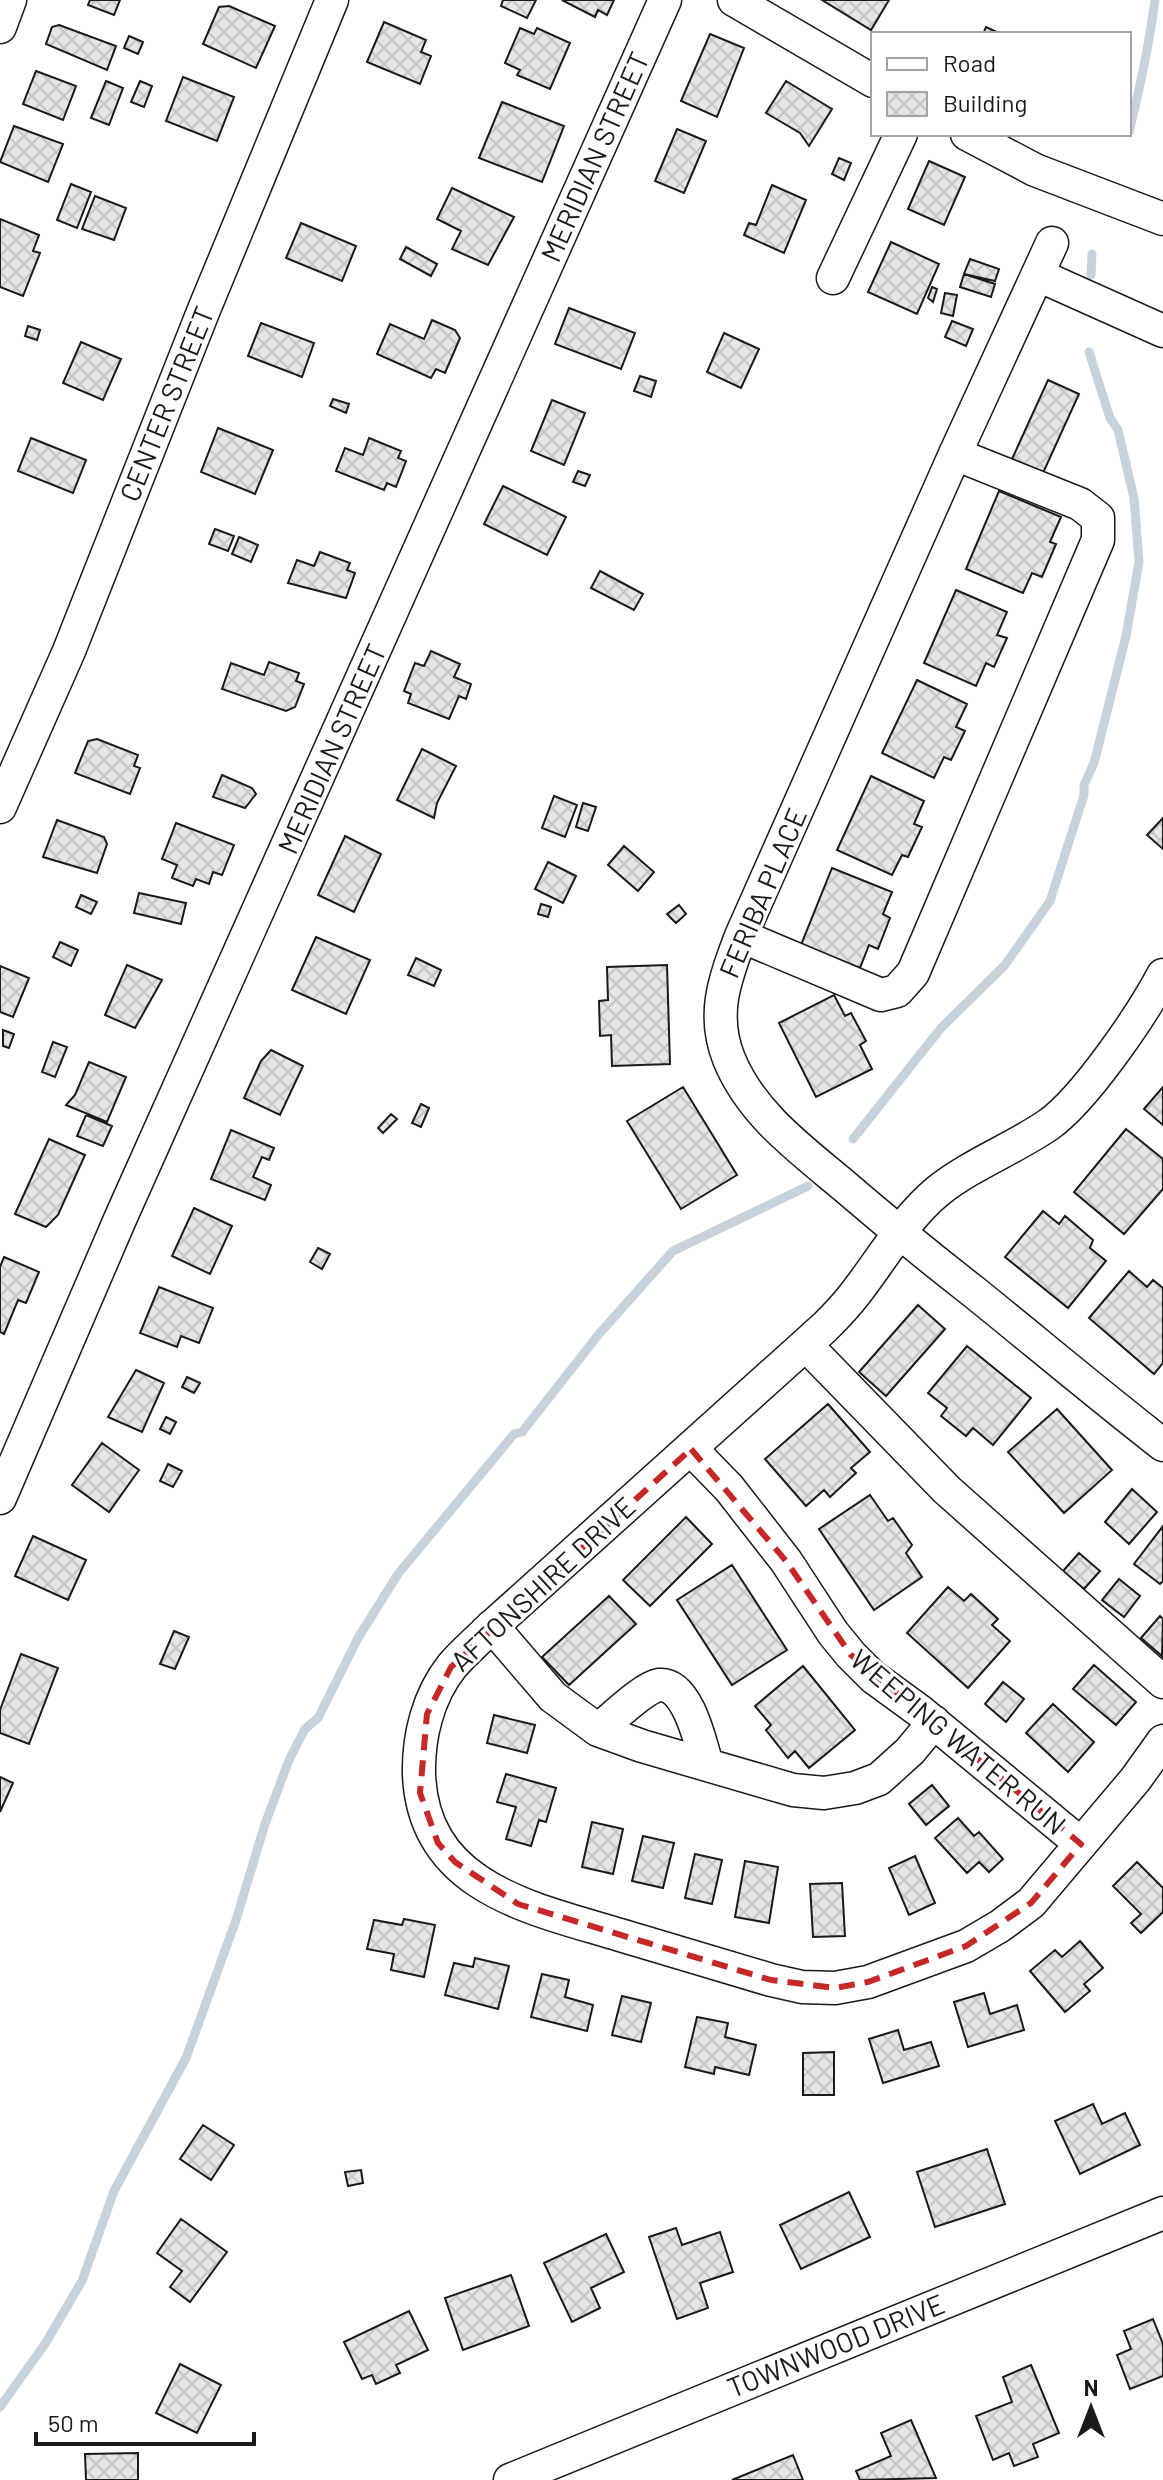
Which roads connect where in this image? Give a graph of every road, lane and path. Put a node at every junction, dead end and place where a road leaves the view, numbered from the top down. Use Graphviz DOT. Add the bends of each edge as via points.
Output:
graph roads {
  1 [pos="10,0"];
  2 [pos="332,0"];
  3 [pos="665,0"];
  4 [pos="734,0"];
  5 [pos="0,27"];
  6 [pos="871,80"];
  7 [pos="900,136"];
  8 [pos="971,136"];
  9 [pos="1163,219"];
  10 [pos="1052,243"];
  11 [pos="1038,275"];
  12 [pos="833,278"];
  13 [pos="1163,331"];
  14 [pos="955,454"];
  15 [pos="0,807"];
  16 [pos="741,936"];
  17 [pos="1162,979"];
  18 [pos="900,1233"];
  19 [pos="806,1345"];
  20 [pos="1163,1445"];
  21 [pos="691,1449"];
  22 [pos="0,1498"];
  23 [pos="492,1626"];
  24 [pos="1163,1682"];
  25 [pos="934,1722"];
  26 [pos="598,1730"];
  27 [pos="1163,1741"];
  28 [pos="707,1765"];
  29 [pos="1081,1844"];
  30 [pos="1163,2213"];
  31 [pos="510,2480"];
  1 -- 5 [label="street"];
  2 -- 15 [label="street, CENTER STREET" via="69,651"];
  3 -- 22 [label="street, MERIDIAN STREET"];
  4 -- 6 [label="street"];
  7 -- 12 [label="street"];
  8 -- 9 [label="street" via="1035,170"];
  10 -- 11 [label="street, FERIBA PLACE"];
  11 -- 13 [label="street"];
  11 -- 14 [label="street, FERIBA PLACE"];
  14 -- 16 [label="street, FERIBA PLACE"];
  14 -- 16 [label="street" via="1080,504 1098,518 1098,540 913,973 897,991 881,995"];
  16 -- 18 [label="street, FERIBA PLACE" via="722,985 720,1009 721,1031 741,1083 791,1141"];
  17 -- 18 [label="street, AFTONSHIRE DRIVE" via="1106,1061 1052,1122 937,1192"];
  18 -- 19 [label="street, AFTONSHIRE DRIVE" via="852,1298"];
  18 -- 20 [label="street, FERIBA PLACE"];
  19 -- 21 [label="street, AFTONSHIRE DRIVE"];
  19 -- 24 [label="street" via="947,1490"];
  21 -- 23 [label="street, AFTONSHIRE DRIVE"];
  21 -- 25 [label="street, WEEPING WATER RUN" via="786,1561 851,1655"];
  23 -- 26 [label="street" via="553,1697"];
  23 -- 29 [label="street, AFTONSHIRE DRIVE" via="451,1667 427,1714 420,1793 438,1843 474,1879 518,1904 771,1980 835,1988 868,1982 966,1946 1031,1903"];
  25 -- 28 [label="street" via="879,1779 855,1788 793,1790"];
  25 -- 29 [label="street, WEEPING WATER RUN"];
  26 -- 28 [label="street"];
  26 -- 28 [label="street" via="648,1690 671,1687 692,1717"];
  27 -- 29 [label="street, AFTONSHIRE DRIVE"];
  30 -- 31 [label="street, TOWNWOOD DRIVE"];
}
